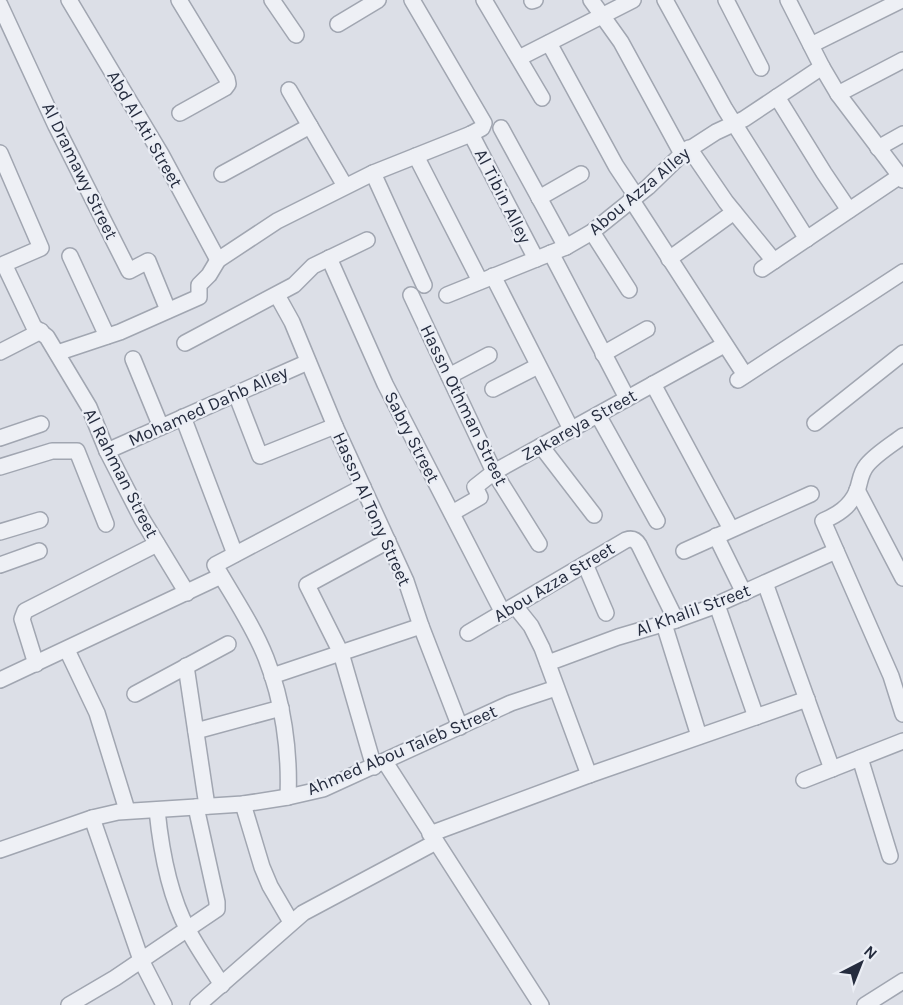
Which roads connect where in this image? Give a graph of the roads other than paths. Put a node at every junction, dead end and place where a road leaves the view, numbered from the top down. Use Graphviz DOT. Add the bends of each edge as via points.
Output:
graph roads {
  1 [pos="69,0"];
  2 [pos="179,0"];
  3 [pos="272,0"];
  4 [pos="378,0"];
  5 [pos="412,0"];
  6 [pos="484,0"];
  7 [pos="591,0"];
  8 [pos="633,0"];
  9 [pos="665,0"];
  10 [pos="726,0"];
  11 [pos="788,0"];
  12 [pos="902,0"];
  13 [pos="0,5"];
  14 [pos="602,16"];
  15 [pos="338,24"];
  16 [pos="296,35"];
  17 [pos="549,43"];
  18 [pos="811,45"];
  19 [pos="519,58"];
  20 [pos="903,60"];
  21 [pos="822,68"];
  22 [pos="761,69"];
  23 [pos="289,90"];
  24 [pos="838,94"];
  25 [pos="777,97"];
  26 [pos="542,98"];
  27 [pos="180,113"];
  28 [pos="734,123"];
  29 [pos="310,126"];
  30 [pos="501,128"];
  31 [pos="471,134"];
  32 [pos="903,134"];
  33 [pos="878,148"];
  34 [pos="686,151"];
  35 [pos="0,153"];
  36 [pos="416,156"];
  37 [pos="373,173"];
  38 [pos="222,174"];
  39 [pos="581,174"];
  40 [pos="901,178"];
  41 [pos="345,186"];
  42 [pos="633,197"];
  43 [pos="539,198"];
  44 [pos="849,210"];
  45 [pos="734,212"];
  46 [pos="592,232"];
  47 [pos="807,239"];
  48 [pos="368,240"];
  49 [pos="566,247"];
  50 [pos="551,253"];
  51 [pos="70,256"];
  52 [pos="329,258"];
  53 [pos="536,258"];
  54 [pos="669,259"];
  55 [pos="218,260"];
  56 [pos="903,272"];
  57 [pos="487,279"];
  58 [pos="424,285"];
  59 [pos="629,290"];
  60 [pos="277,295"];
  61 [pos="411,295"];
  62 [pos="447,296"];
  63 [pos="168,310"];
  64 [pos="647,329"];
  65 [pos="41,332"];
  66 [pos="107,336"];
  67 [pos="184,343"];
  68 [pos="724,345"];
  69 [pos="1,349"];
  70 [pos="57,353"];
  71 [pos="903,353"];
  72 [pos="603,354"];
  73 [pos="489,355"];
  74 [pos="133,359"];
  75 [pos="308,362"];
  76 [pos="538,366"];
  77 [pos="449,376"];
  78 [pos="653,384"];
  79 [pos="493,389"];
  80 [pos="236,394"];
  81 [pos="627,398"];
  82 [pos="597,415"];
  83 [pos="183,417"];
  84 [pos="815,423"];
  85 [pos="41,424"];
  86 [pos="335,426"];
  87 [pos="161,427"];
  88 [pos="571,429"];
  89 [pos="0,438"];
  90 [pos="901,443"];
  91 [pos="541,446"];
  92 [pos="107,450"];
  93 [pos="0,467"];
  94 [pos="494,472"];
  95 [pos="363,487"];
  96 [pos="857,490"];
  97 [pos="811,494"];
  98 [pos="452,513"];
  99 [pos="594,515"];
  100 [pos="40,520"];
  101 [pos="657,521"];
  102 [pos="106,524"];
  103 [pos="731,529"];
  104 [pos="0,532"];
  105 [pos="716,536"];
  106 [pos="388,541"];
  107 [pos="157,544"];
  108 [pos="539,544"];
  109 [pos="39,551"];
  110 [pos="684,551"];
  111 [pos="836,551"];
  112 [pos="236,554"];
  113 [pos="585,564"];
  114 [pos="0,566"];
  115 [pos="221,576"];
  116 [pos="903,578"];
  117 [pos="765,583"];
  118 [pos="187,593"];
  119 [pos="744,593"];
  120 [pos="717,605"];
  121 [pos="509,609"];
  122 [pos="606,614"];
  123 [pos="670,622"];
  124 [pos="421,626"];
  125 [pos="468,633"];
  126 [pos="228,644"];
  127 [pos="67,650"];
  128 [pos="341,653"];
  129 [pos="548,663"];
  130 [pos="36,664"];
  131 [pos="186,666"];
  132 [pos="272,676"];
  133 [pos="0,680"];
  134 [pos="556,688"];
  135 [pos="135,694"];
  136 [pos="807,699"];
  137 [pos="281,708"];
  138 [pos="903,714"];
  139 [pos="756,717"];
  140 [pos="460,727"];
  141 [pos="196,731"];
  142 [pos="699,736"];
  143 [pos="903,741"];
  144 [pos="860,758"];
  145 [pos="380,764"];
  146 [pos="832,769"];
  147 [pos="589,775"];
  148 [pos="804,780"];
  149 [pos="288,797"];
  150 [pos="243,804"];
  151 [pos="202,807"];
  152 [pos="127,810"];
  153 [pos="157,810"];
  154 [pos="93,818"];
  155 [pos="433,838"];
  156 [pos="0,850"];
  157 [pos="890,856"];
  158 [pos="291,922"];
  159 [pos="187,929"];
  160 [pos="141,960"];
  161 [pos="903,981"];
  162 [pos="222,985"];
  163 [pos="874,1003"];
  164 [pos="69,1005"];
  165 [pos="164,1005"];
  166 [pos="198,1005"];
  167 [pos="541,1005"];
  1 -- 55 [label="street, Abd Al Ati Street" via="161,154"];
  2 -- 27 [label="street" via="228,79 225,88"];
  3 -- 16 [label="street"];
  4 -- 15 [label="street"];
  5 -- 31 [label="street" via="484,123"];
  6 -- 19 [label="street"];
  7 -- 14 [label="street"];
  8 -- 14 [label="street"];
  9 -- 28 [label="street"];
  10 -- 22 [label="street"];
  11 -- 18 [label="street"];
  12 -- 18 [label="street"];
  13 -- 63 [label="street, Al Dramawy Street" via="129,271 148,261"];
  14 -- 17 [label="street"];
  14 -- 34 [label="street"];
  17 -- 19 [label="street"];
  17 -- 42 [label="street"];
  18 -- 21 [label="street"];
  19 -- 26 [label="street"];
  20 -- 24 [label="street"];
  21 -- 24 [label="street"];
  21 -- 25 [label="street, Abou Azza Alley"];
  23 -- 29 [label="street"];
  24 -- 33 [label="street"];
  25 -- 28 [label="street, Abou Azza Alley"];
  25 -- 44 [label="street"];
  28 -- 34 [label="street, Abou Azza Alley"];
  28 -- 47 [label="street"];
  29 -- 38 [label="street"];
  29 -- 41 [label="street"];
  30 -- 43 [label="street"];
  31 -- 36 [label="street"];
  31 -- 53 [label="street, Al Tibin Alley"];
  32 -- 33 [label="street"];
  33 -- 40 [label="street"];
  34 -- 42 [label="street, Abou Azza Alley"];
  34 -- 45 [label="street"];
  35 -- 65 [label="street, Al Rahman Street" via="41,248 4,264 34,327"];
  36 -- 37 [label="street"];
  36 -- 57 [label="street"];
  37 -- 41 [label="street"];
  37 -- 58 [label="street"];
  39 -- 43 [label="street"];
  40 -- 44 [label="street"];
  41 -- 55 [label="street" via="277,221"];
  42 -- 46 [label="street, Abou Azza Alley"];
  42 -- 54 [label="street"];
  43 -- 49 [label="street"];
  44 -- 47 [label="street"];
  45 -- 47 [label="street" via="768,265"];
  45 -- 54 [label="street"];
  46 -- 49 [label="street, Abou Azza Alley"];
  46 -- 59 [label="street"];
  48 -- 52 [label="street"];
  49 -- 50 [label="street, Abou Azza Alley"];
  50 -- 53 [label="street, Abou Azza Alley"];
  50 -- 72 [label="street"];
  51 -- 66 [label="street"];
  52 -- 60 [label="street"];
  52 -- 98 [label="street, Sabry Street" via="385,384"];
  53 -- 57 [label="street, Abou Azza Alley"];
  54 -- 68 [label="street"];
  55 -- 63 [label="street" via="199,285 199,297"];
  56 -- 68 [label="street" via="741,378"];
  57 -- 62 [label="street, Abou Azza Alley"];
  57 -- 76 [label="street"];
  60 -- 67 [label="street"];
  60 -- 75 [label="street, Hassn Al Tony Street"];
  61 -- 77 [label="street, Hassn Othman Street"];
  63 -- 66 [label="street"];
  64 -- 72 [label="street"];
  65 -- 69 [label="street"];
  65 -- 70 [label="street, Al Rahman Street"];
  66 -- 70 [label="street"];
  68 -- 78 [label="street, Zakareya Street"];
  70 -- 92 [label="street, Al Rahman Street" via="89,407"];
  71 -- 84 [label="street"];
  72 -- 81 [label="street"];
  73 -- 77 [label="street"];
  74 -- 87 [label="street"];
  75 -- 80 [label="street, Mohamed Dahb Alley"];
  75 -- 86 [label="street, Hassn Al Tony Street"];
  76 -- 79 [label="street"];
  76 -- 88 [label="street"];
  77 -- 94 [label="street, Hassn Othman Street"];
  78 -- 81 [label="street, Zakareya Street"];
  78 -- 103 [label="street"];
  80 -- 83 [label="street, Mohamed Dahb Alley"];
  80 -- 86 [label="street" via="260,456"];
  81 -- 82 [label="street, Zakareya Street"];
  82 -- 88 [label="street, Zakareya Street"];
  82 -- 101 [label="street"];
  83 -- 87 [label="street, Mohamed Dahb Alley"];
  83 -- 112 [label="street"];
  85 -- 89 [label="street"];
  86 -- 95 [label="street, Hassn Al Tony Street"];
  87 -- 92 [label="street, Mohamed Dahb Alley"];
  88 -- 91 [label="street, Zakareya Street"];
  90 -- 96 [label="street" via="867,465"];
  91 -- 94 [label="street, Zakareya Street"];
  91 -- 99 [label="street"];
  92 -- 107 [label="street, Al Rahman Street"];
  93 -- 102 [label="street" via="52,452 77,452"];
  94 -- 98 [label="street, Zakareya Street" via="475,487 480,497"];
  94 -- 108 [label="street, Hassn Othman Street"];
  95 -- 106 [label="street, Hassn Al Tony Street"];
  95 -- 112 [label="street"];
  96 -- 111 [label="street" via="837,515 823,521"];
  96 -- 116 [label="street"];
  97 -- 103 [label="street"];
  98 -- 121 [label="street, Sabry Street"];
  100 -- 104 [label="street"];
  103 -- 105 [label="street"];
  105 -- 110 [label="street"];
  105 -- 119 [label="street"];
  106 -- 124 [label="street, Hassn Al Tony Street"];
  106 -- 128 [label="street" via="307,585"];
  107 -- 118 [label="street, Al Rahman Street"];
  107 -- 130 [label="street" via="25,611 22,619"];
  109 -- 114 [label="street"];
  111 -- 117 [label="street, Al Khalil Street"];
  111 -- 138 [label="street" via="891,676"];
  112 -- 115 [label="street" via="215,565"];
  113 -- 121 [label="street, Abou Azza Street"];
  113 -- 122 [label="street"];
  113 -- 123 [label="street, Abou Azza Street" via="626,540 636,541"];
  115 -- 118 [label="street"];
  115 -- 132 [label="street" via="254,632"];
  117 -- 119 [label="street, Al Khalil Street"];
  117 -- 136 [label="street"];
  118 -- 127 [label="street"];
  119 -- 120 [label="street, Al Khalil Street"];
  120 -- 123 [label="street, Al Khalil Street"];
  120 -- 139 [label="street"];
  121 -- 125 [label="street, Abou Azza Street"];
  121 -- 129 [label="street, Sabry Street" via="531,626"];
  123 -- 129 [label="street, Al Khalil Street"];
  123 -- 142 [label="street"];
  124 -- 128 [label="street"];
  124 -- 140 [label="street, Hassn Al Tony Street"];
  126 -- 131 [label="street"];
  127 -- 130 [label="street"];
  127 -- 152 [label="street" via="97,713"];
  128 -- 132 [label="street"];
  128 -- 145 [label="street"];
  129 -- 134 [label="street, Sabry Street"];
  130 -- 133 [label="street"];
  131 -- 135 [label="street"];
  131 -- 141 [label="street"];
  132 -- 137 [label="street"];
  134 -- 140 [label="street, Ahmed Abou Taleb Street" via="511,703"];
  134 -- 147 [label="street, Sabry Street"];
  136 -- 139 [label="street"];
  136 -- 146 [label="street"];
  137 -- 141 [label="street"];
  137 -- 149 [label="street" via="289,767"];
  139 -- 142 [label="street"];
  140 -- 145 [label="street, Ahmed Abou Taleb Street"];
  141 -- 151 [label="street"];
  142 -- 147 [label="street"];
  143 -- 144 [label="street"];
  144 -- 146 [label="street"];
  144 -- 157 [label="street"];
  145 -- 149 [label="street, Ahmed Abou Taleb Street" via="323,789"];
  145 -- 155 [label="street"];
  146 -- 148 [label="street"];
  147 -- 155 [label="street"];
  149 -- 150 [label="street, Ahmed Abou Taleb Street"];
  150 -- 151 [label="street, Ahmed Abou Taleb Street"];
  150 -- 158 [label="street" via="262,867"];
  151 -- 153 [label="street, Ahmed Abou Taleb Street"];
  151 -- 159 [label="street" via="217,906"];
  152 -- 153 [label="street, Ahmed Abou Taleb Street"];
  152 -- 154 [label="street, Ahmed Abou Taleb Street"];
  153 -- 159 [label="street" via="160,841"];
  154 -- 156 [label="street, Ahmed Abou Taleb Street"];
  154 -- 160 [label="street"];
  155 -- 158 [label="street"];
  155 -- 167 [label="street"];
  158 -- 162 [label="street"];
  159 -- 160 [label="street"];
  159 -- 162 [label="street"];
  160 -- 164 [label="street"];
  160 -- 165 [label="street"];
  161 -- 163 [label="street"];
  162 -- 166 [label="street"];
}
